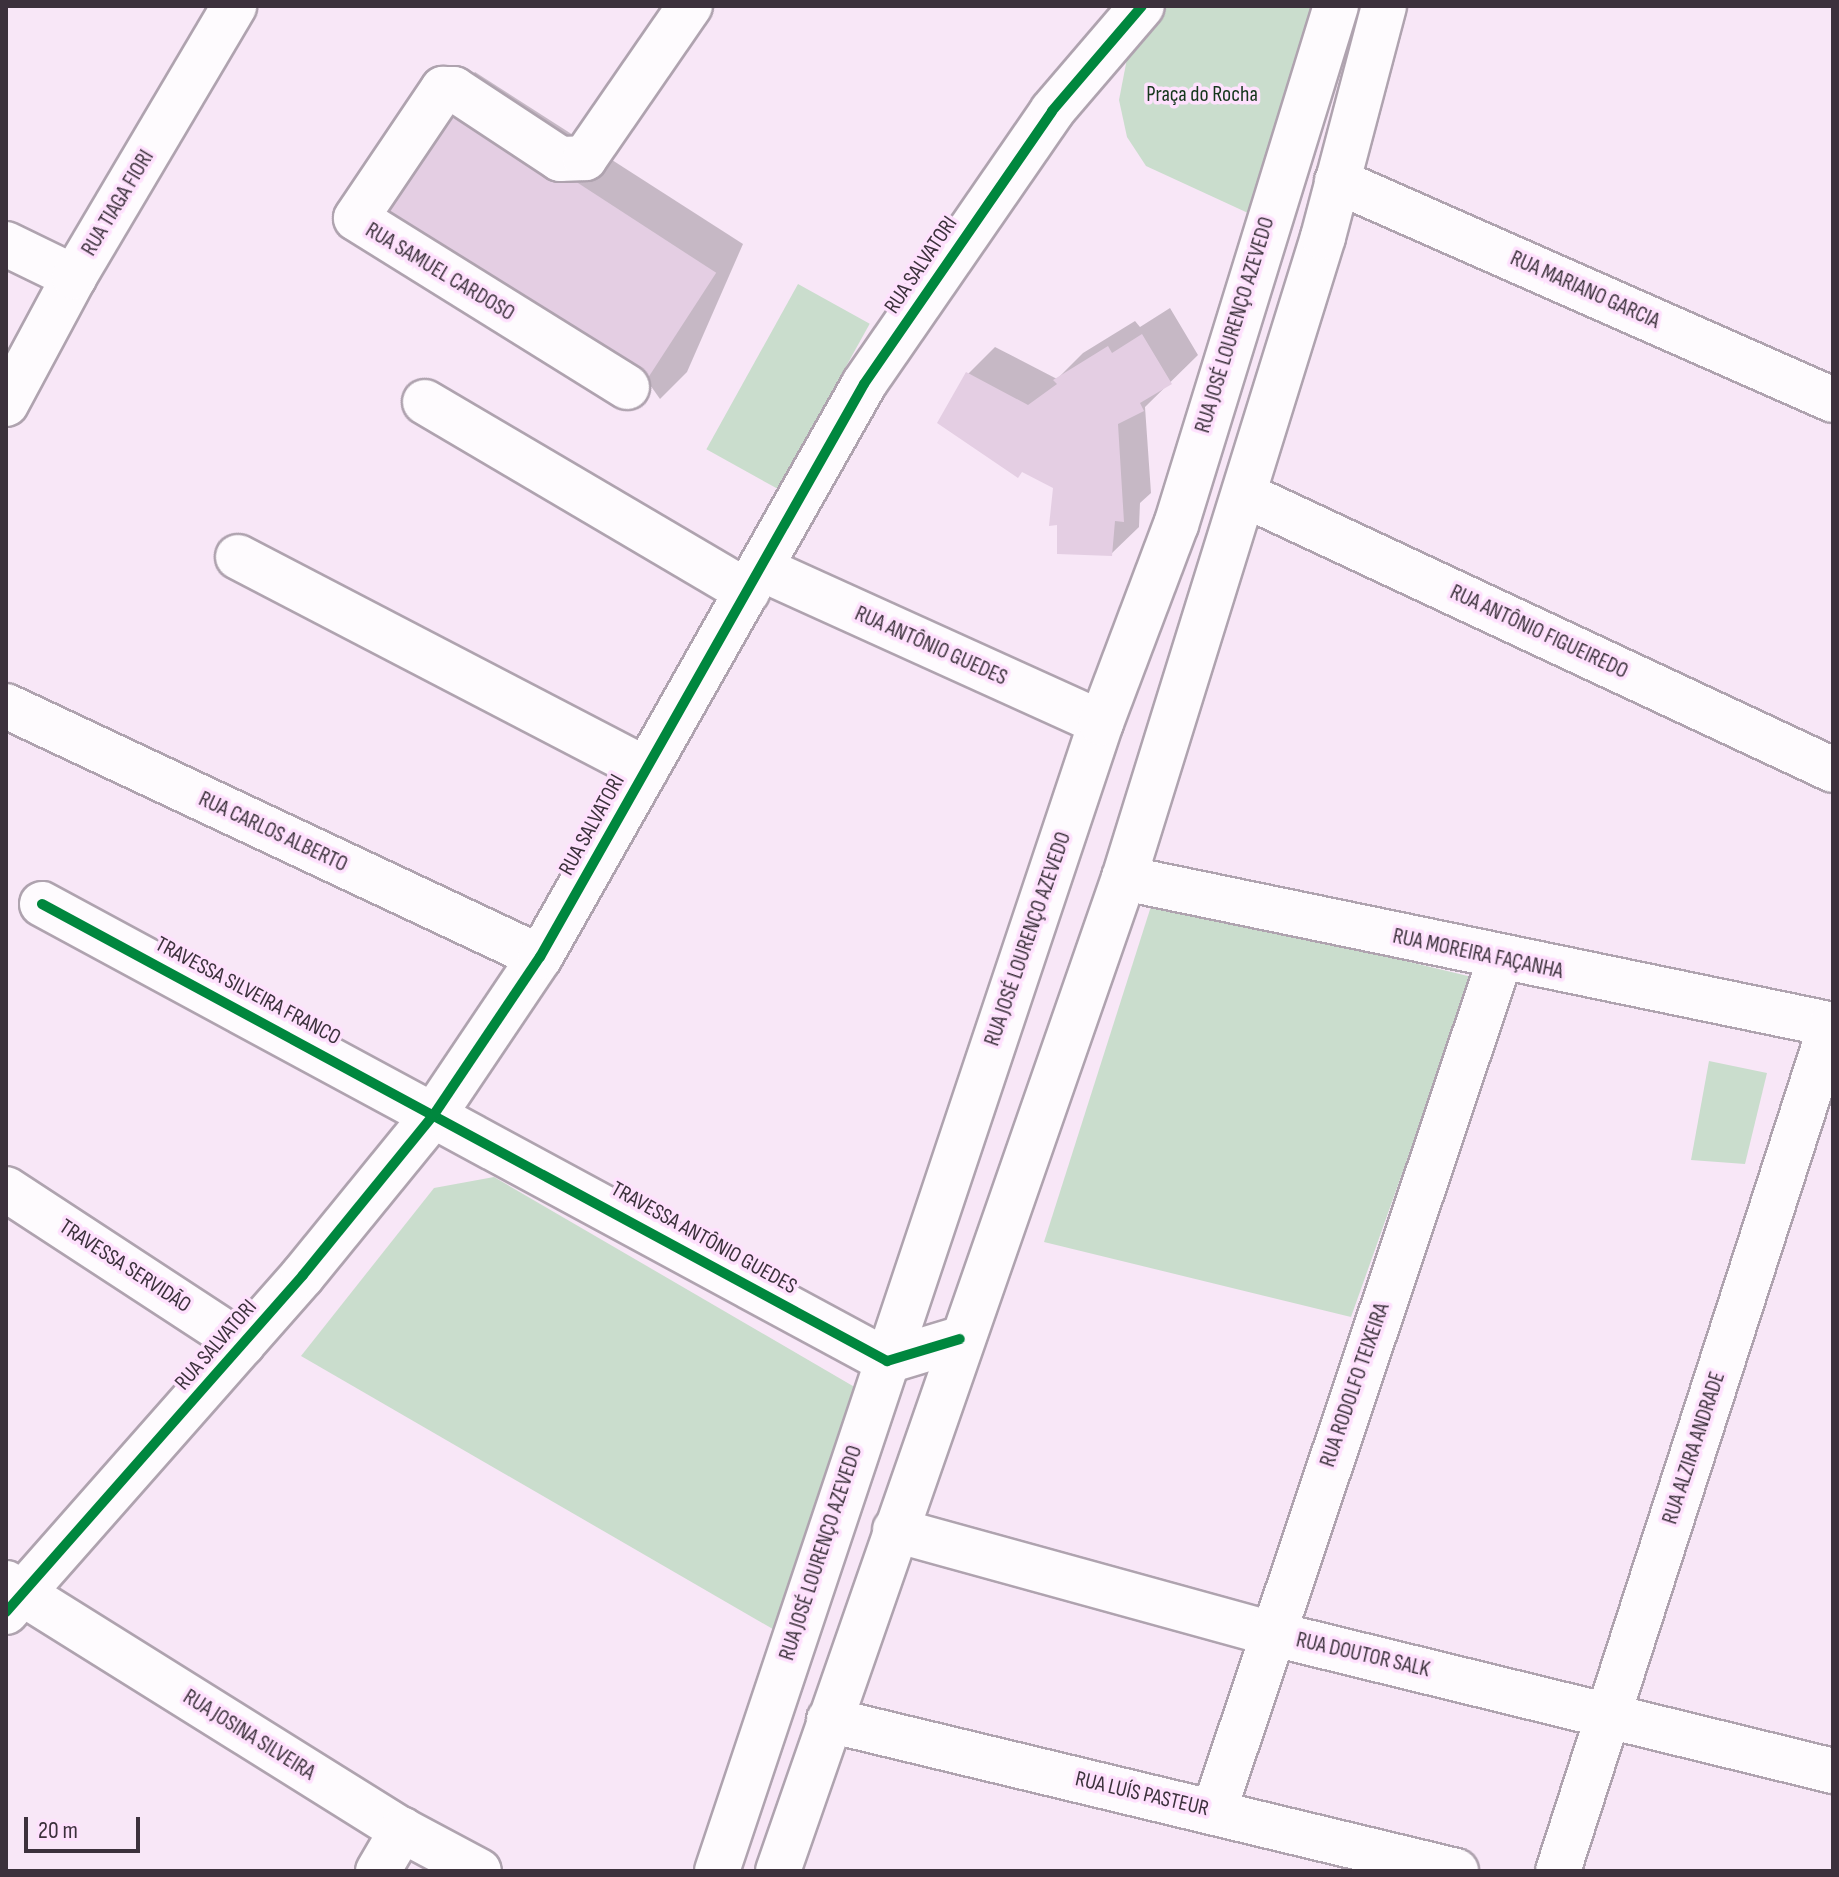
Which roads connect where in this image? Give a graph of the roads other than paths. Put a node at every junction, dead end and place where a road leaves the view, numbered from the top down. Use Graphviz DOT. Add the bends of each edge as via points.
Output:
graph roads {
  1 [pos="234,6"];
  2 [pos="690,6"];
  3 [pos="1142,6"];
  4 [pos="1336,6"];
  5 [pos="1384,6"];
  6 [pos="1413,6"];
  7 [pos="1348,140"];
  8 [pos="1337,181"];
  9 [pos="6,244"];
  10 [pos="74,277"];
  11 [pos="627,387"];
  12 [pos="1833,400"];
  13 [pos="425,402"];
  14 [pos="6,404"];
  15 [pos="1245,495"];
  16 [pos="238,557"];
  17 [pos="754,580"];
  18 [pos="6,706"];
  19 [pos="1101,723"];
  20 [pos="646,769"];
  21 [pos="1833,770"];
  22 [pos="1124,878"];
  23 [pos="42,904"];
  24 [pos="540,957"];
  25 [pos="1500,959"];
  26 [pos="1832,1025"];
  27 [pos="435,1113"];
  28 [pos="6,1189"];
  29 [pos="960,1339"];
  30 [pos="243,1344"];
  31 [pos="887,1361"];
  32 [pos="895,1530"];
  33 [pos="11,1597"];
  34 [pos="1270,1633"];
  35 [pos="1609,1713"];
  36 [pos="829,1720"];
  37 [pos="1833,1771"];
  38 [pos="1214,1811"];
  39 [pos="402,1830"];
  40 [pos="378,1871"];
  41 [pos="479,1871"];
  42 [pos="717,1871"];
  43 [pos="778,1871"];
  44 [pos="1456,1871"];
  45 [pos="1558,1871"];
  1 -- 10 [label="street, RUA TIAGA FIORI"];
  2 -- 11 [label="street, RUA SAMUEL CARDOSO" via="585,158 560,159 454,89 443,89 356,218"];
  3 -- 17 [label="street, RUA SALVATORI" via="1052,111 881,359"];
  4 -- 19 [label="street, RUA JOSÉ LOURENÇO AZEVEDO" via="1176,525"];
  5 -- 7 [label="street"];
  6 -- 7 [label="street"];
  7 -- 8 [label="street"];
  8 -- 12 [label="street, RUA MARIANO GARCIA"];
  8 -- 15 [label="street"];
  9 -- 10 [label="street"];
  10 -- 14 [label="street, RUA TIAGA FIORI"];
  13 -- 17 [label="street, RUA ANTÔNIO GUEDES"];
  15 -- 21 [label="street, RUA ANTÔNIO FIGUEIREDO"];
  15 -- 22 [label="street"];
  16 -- 20 [label="street"];
  17 -- 19 [label="street, RUA ANTÔNIO GUEDES"];
  17 -- 20 [label="street, RUA SALVATORI"];
  18 -- 24 [label="street, RUA CARLOS ALBERTO"];
  19 -- 31 [label="street, RUA JOSÉ LOURENÇO AZEVEDO"];
  20 -- 24 [label="street, RUA SALVATORI"];
  22 -- 25 [label="street, RUA MOREIRA FAÇANHA"];
  22 -- 29 [label="street"];
  23 -- 27 [label="street, TRAVESSA SILVEIRA FRANCO"];
  24 -- 27 [label="street, RUA SALVATORI"];
  25 -- 26 [label="street, RUA MOREIRA FAÇANHA"];
  25 -- 34 [label="street, RUA RODOLFO TEIXEIRA"];
  26 -- 35 [label="street, RUA ALZIRA ANDRADE"];
  27 -- 30 [label="street, RUA SALVATORI"];
  27 -- 31 [label="street, TRAVESSA ANTÔNIO GUEDES"];
  28 -- 30 [label="street, TRAVESSA SERVIDÃO"];
  29 -- 31 [label="street"];
  29 -- 32 [label="street"];
  30 -- 33 [label="street, RUA SALVATORI"];
  31 -- 42 [label="street, RUA JOSÉ LOURENÇO AZEVEDO"];
  32 -- 34 [label="street, RUA DOUTOR SALK"];
  32 -- 36 [label="street"];
  33 -- 39 [label="street, RUA JOSINA SILVEIRA"];
  34 -- 35 [label="street, RUA DOUTOR SALK"];
  34 -- 38 [label="street, RUA RODOLFO TEIXEIRA"];
  35 -- 37 [label="street, RUA DOUTOR SALK"];
  35 -- 45 [label="street, RUA ALZIRA ANDRADE"];
  36 -- 38 [label="street, RUA LUÍS PASTEUR"];
  36 -- 43 [label="street"];
  38 -- 44 [label="street, RUA LUÍS PASTEUR"];
  39 -- 40 [label="street"];
  39 -- 41 [label="street, RUA JOSINA SILVEIRA"];
}
